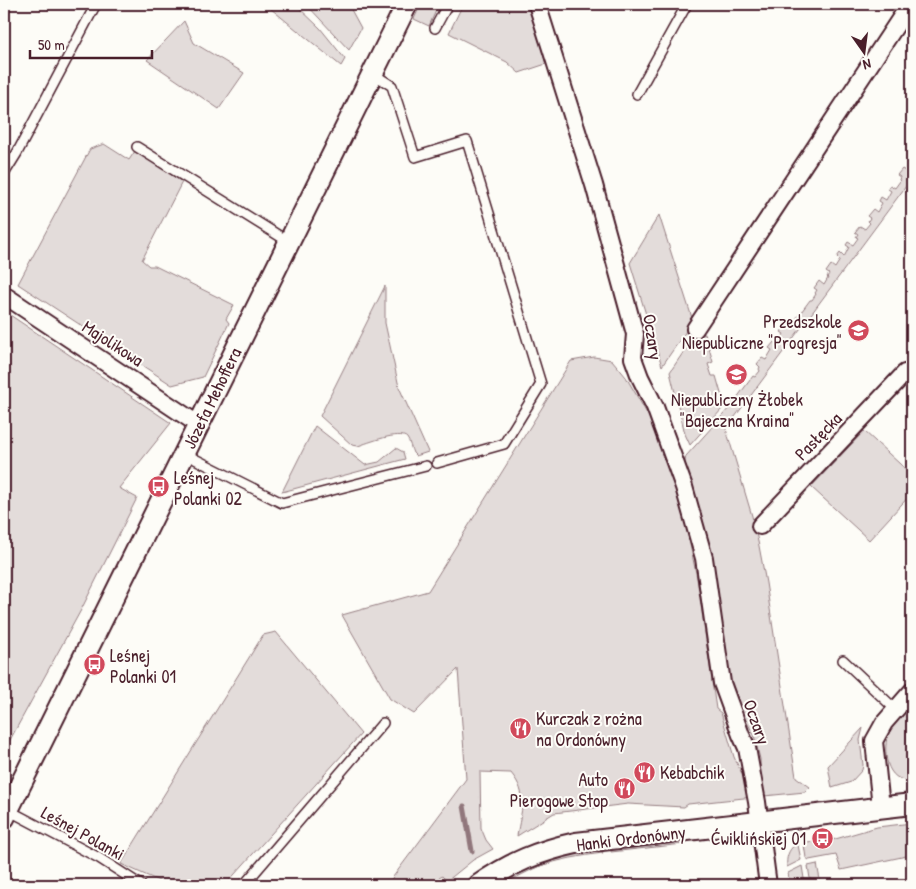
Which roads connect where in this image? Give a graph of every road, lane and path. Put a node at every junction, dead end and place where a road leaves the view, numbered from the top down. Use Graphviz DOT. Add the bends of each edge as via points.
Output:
graph roads {
  1 [pos="96,4"];
  2 [pos="407,4"];
  3 [pos="448,4"];
  4 [pos="537,4"];
  5 [pos="687,4"];
  6 [pos="910,4"];
  7 [pos="435,28"];
  8 [pos="372,73"];
  9 [pos="637,94"];
  10 [pos="137,147"];
  11 [pos="4,174"];
  12 [pos="289,242"];
  13 [pos="4,295"];
  14 [pos="695,329"];
  15 [pos="910,370"];
  16 [pos="200,424"];
  17 [pos="185,454"];
  18 [pos="437,463"];
  19 [pos="426,466"];
  20 [pos="760,526"];
  21 [pos="843,660"];
  22 [pos="912,691"];
  23 [pos="896,710"];
  24 [pos="383,723"];
  25 [pos="912,804"];
  26 [pos="881,807"];
  27 [pos="6,814"];
  28 [pos="760,822"];
  29 [pos="141,885"];
  30 [pos="244,885"];
  31 [pos="478,885"];
  32 [pos="768,885"];
  1 -- 11 [label="lane"];
  2 -- 8 [label="street, Józefa Mehoffera"];
  3 -- 7 [label="lane"];
  4 -- 28 [label="street, Oczary" via="594,185 635,334 633,358 684,486 702,550 722,683 747,748"];
  5 -- 9 [label="lane"];
  6 -- 14 [label="street"];
  8 -- 12 [label="street, Józefa Mehoffera"];
  8 -- 18 [label="lane" via="392,86 415,157 467,142 542,384 504,444"];
  10 -- 12 [label="lane"];
  12 -- 16 [label="street, Józefa Mehoffera"];
  13 -- 16 [label="street, Majolikowa"];
  15 -- 20 [label="street, Pasłęcka"];
  16 -- 17 [label="street, Józefa Mehoffera"];
  17 -- 19 [label="lane" via="282,503"];
  17 -- 27 [label="street, Józefa Mehoffera"];
  21 -- 23 [label="lane"];
  22 -- 23 [label="street"];
  23 -- 26 [label="street" via="880,728 874,742"];
  24 -- 30 [label="lane"];
  25 -- 26 [label="street, Hanki Ordonówny"];
  26 -- 28 [label="street, Hanki Ordonówny"];
  27 -- 29 [label="lane, Leśnej Polanki" via="99,858"];
  28 -- 31 [label="street, Hanki Ordonówny" via="553,848 512,864"];
  28 -- 32 [label="street, Oczary"];
}
